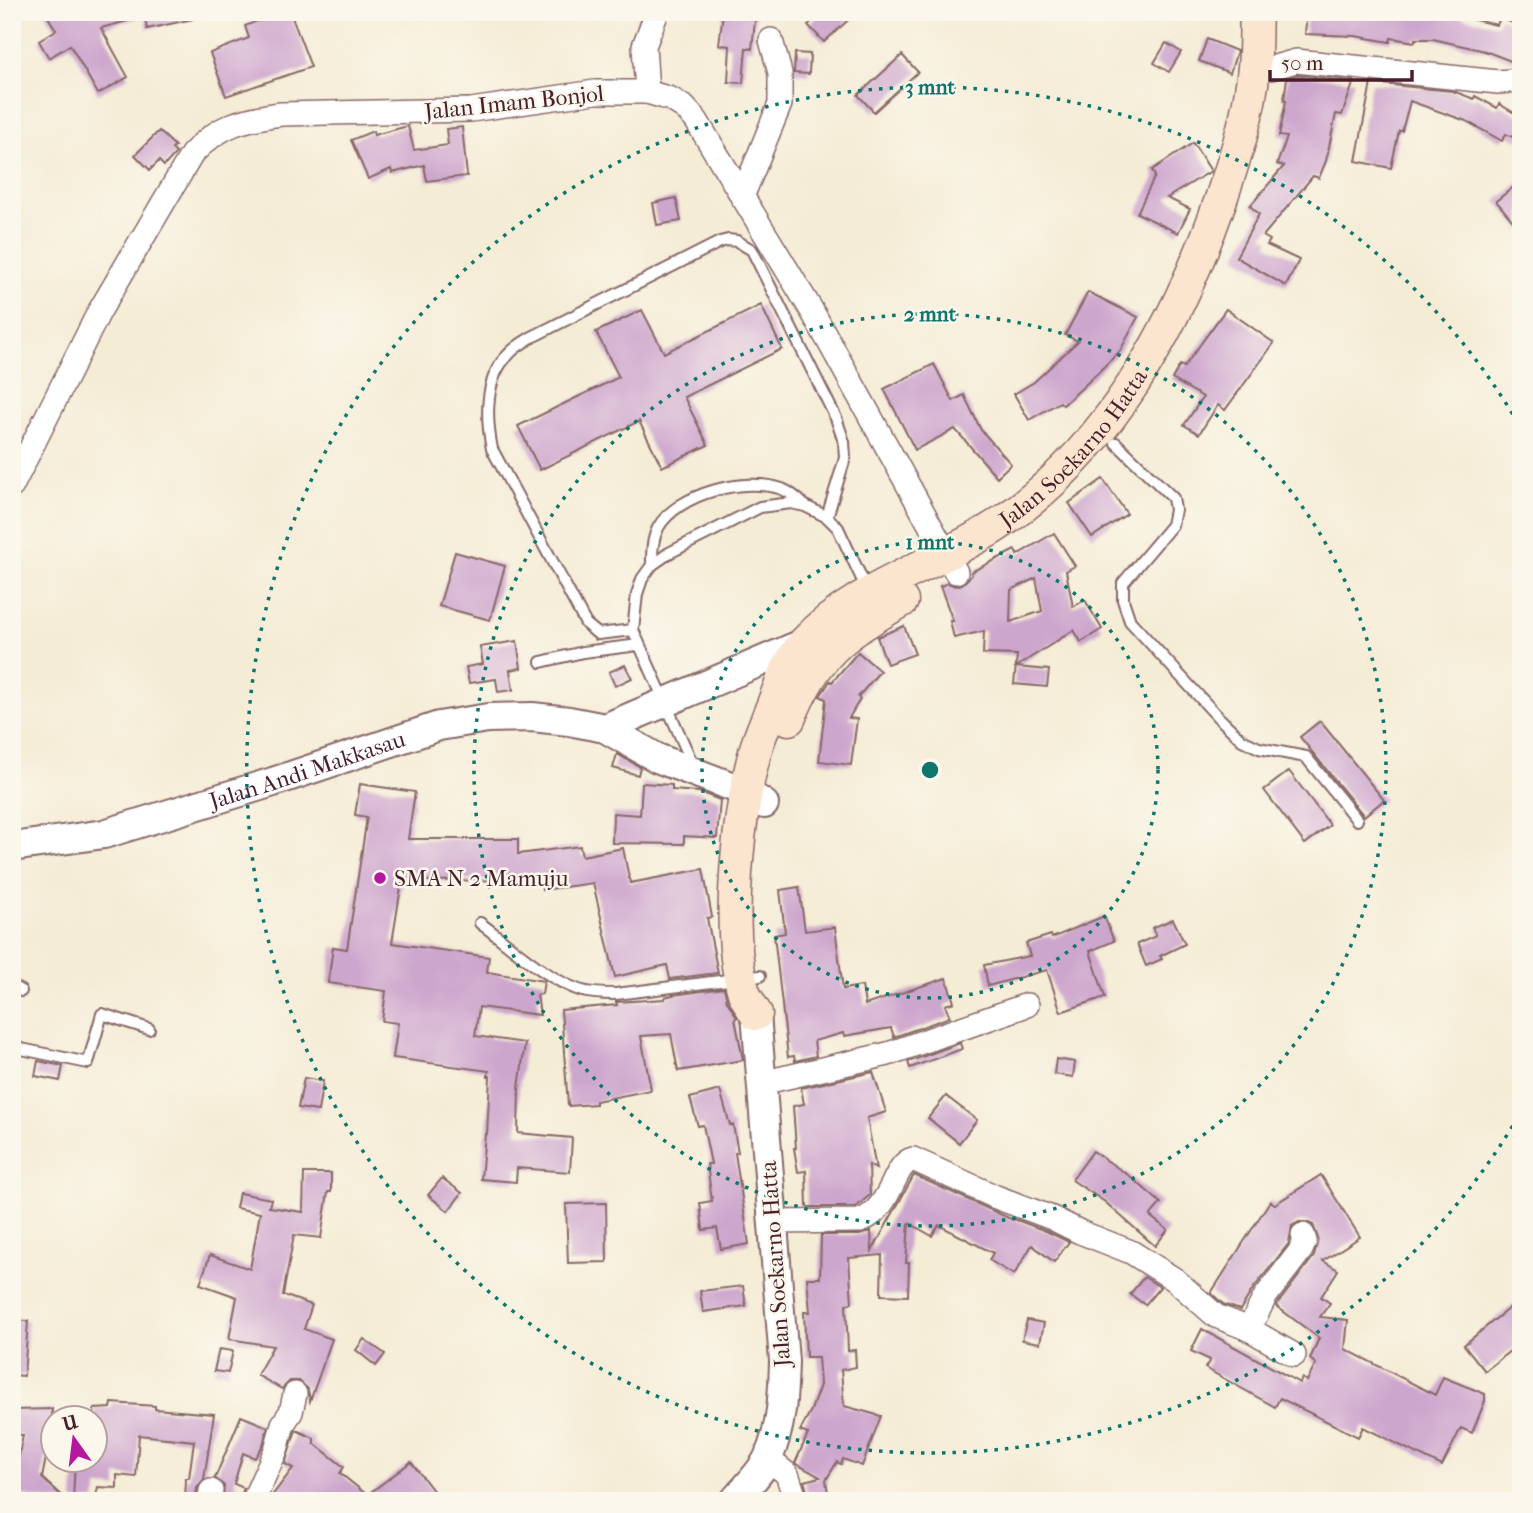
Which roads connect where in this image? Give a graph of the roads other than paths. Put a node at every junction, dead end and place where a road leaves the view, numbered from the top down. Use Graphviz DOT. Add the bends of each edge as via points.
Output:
graph roads {
  1 [pos="657,12"];
  2 [pos="1256,12"];
  3 [pos="1274,12"];
  4 [pos="771,40"];
  5 [pos="1263,67"];
  6 [pos="1521,80"];
  7 [pos="647,92"];
  8 [pos="742,197"];
  9 [pos="1116,443"];
  10 [pos="12,486"];
  11 [pos="805,506"];
  12 [pos="827,517"];
  13 [pos="951,563"];
  14 [pos="652,565"];
  15 [pos="869,594"];
  16 [pos="633,629"];
  17 [pos="804,643"];
  18 [pos="639,645"];
  19 [pos="541,662"];
  20 [pos="665,703"];
  21 [pos="605,728"];
  22 [pos="697,772"];
  23 [pos="755,798"];
  24 [pos="1357,820"];
  25 [pos="12,847"];
  26 [pos="480,923"];
  27 [pos="751,977"];
  28 [pos="1027,1005"];
  29 [pos="756,1014"];
  30 [pos="149,1030"];
  31 [pos="12,1047"];
  32 [pos="761,1083"];
  33 [pos="772,1222"];
  34 [pos="1303,1235"];
  35 [pos="1249,1329"];
  36 [pos="1294,1355"];
  37 [pos="295,1394"];
  38 [pos="768,1459"];
  39 [pos="253,1501"];
  40 [pos="734,1501"];
  41 [pos="796,1501"];
  1 -- 7 [label="street" via="644,46"];
  2 -- 5 [label="main road"];
  3 -- 5 [label="main road"];
  4 -- 8 [label="street" via="780,73 780,104"];
  5 -- 6 [label="street" via="1296,61 1498,82"];
  5 -- 9 [label="main road, Jalan Soekarno Hatta" via="1244,174 1226,229 1162,374"];
  5 -- 13 [label="main road, Jalan Soekarno Hatta" via="1189,282 1123,399 1055,479"];
  7 -- 8 [label="street, Jalan Imam Bonjol" via="671,99 696,120"];
  7 -- 10 [label="street, Jalan Imam Bonjol" via="595,92 471,110 281,114 251,118 207,138 192,155 99,312"];
  8 -- 13 [label="street, Jalan Imam Bonjol" via="812,311"];
  9 -- 13 [label="main road, Jalan Soekarno Hatta" via="1036,522 1004,545"];
  9 -- 24 [label="lane" via="1173,499 1175,510 1172,525 1124,583 1123,600 1130,621 1242,740 1306,757"];
  11 -- 12 [label="lane"];
  11 -- 14 [label="lane" via="760,507"];
  11 -- 14 [label="lane" via="783,490 757,484 718,489 675,510 659,525"];
  12 -- 15 [label="lane" via="842,536"];
  12 -- 16 [label="lane" via="845,458 844,442 768,278 745,244 720,242 532,337 508,354 496,372 487,422 492,449 586,624 598,634"];
  13 -- 15 [label="main road, Jalan Soekarno Hatta"];
  13 -- 23 [label="main road, Jalan Soekarno Hatta" via="868,620 820,660 808,677"];
  14 -- 16 [label="lane" via="637,594"];
  15 -- 17 [label="main road, Jalan Soekarno Hatta"];
  16 -- 18 [label="lane"];
  17 -- 20 [label="street"];
  17 -- 23 [label="main road, Jalan Soekarno Hatta" via="789,665 756,748"];
  18 -- 19 [label="lane"];
  18 -- 20 [label="lane"];
  20 -- 21 [label="street"];
  20 -- 22 [label="lane"];
  21 -- 22 [label="street" via="657,758"];
  21 -- 25 [label="street, Jalan Andi Makkasau" via="532,717 439,726 104,834"];
  22 -- 23 [label="street"];
  23 -- 27 [label="main road, Jalan Soekarno Hatta" via="736,888 737,932"];
  26 -- 27 [label="lane" via="556,979 579,990 616,994"];
  27 -- 29 [label="main road, Jalan Soekarno Hatta" via="745,995"];
  28 -- 32 [label="street" via="888,1054"];
  29 -- 32 [label="street, Jalan Soekarno Hatta"];
  30 -- 31 [label="lane" via="102,1014 88,1063"];
  32 -- 33 [label="street, Jalan Soekarno Hatta"];
  33 -- 35 [label="street" via="860,1221 877,1211 903,1165 914,1159 1130,1252 1174,1279 1216,1316"];
  33 -- 38 [label="street, Jalan Soekarno Hatta" via="784,1361 779,1427"];
  34 -- 35 [label="street" via="1301,1250 1265,1297"];
  35 -- 36 [label="street"];
  37 -- 39 [label="street"];
  38 -- 40 [label="street, Jalan Soekarno Hatta"];
  38 -- 41 [label="street" via="787,1474"];
}
